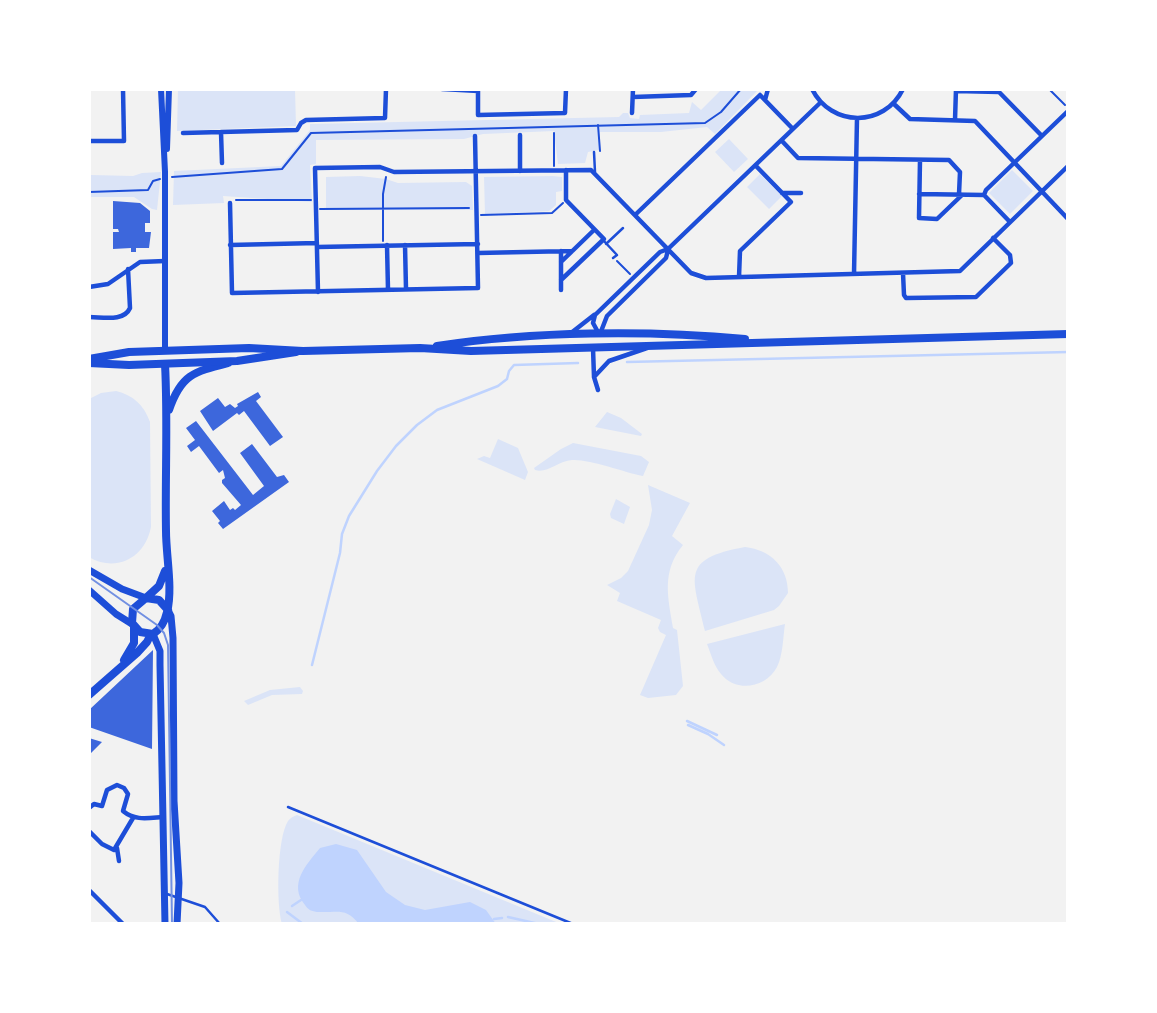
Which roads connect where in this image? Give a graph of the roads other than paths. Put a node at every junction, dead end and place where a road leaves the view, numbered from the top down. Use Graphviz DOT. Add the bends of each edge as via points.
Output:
graph roads {
  1 [pos="123,89"];
  2 [pos="161,89"];
  3 [pos="169,89"];
  4 [pos="386,89"];
  5 [pos="442,89"];
  6 [pos="566,89"];
  7 [pos="633,89"];
  8 [pos="696,89"];
  9 [pos="768,89"];
  10 [pos="812,89"];
  11 [pos="903,89"];
  12 [pos="478,90"];
  13 [pos="956,90"];
  14 [pos="633,97"];
  15 [pos="765,100"];
  16 [pos="820,103"];
  17 [pos="894,104"];
  18 [pos="1068,110"];
  19 [pos="632,113"];
  20 [pos="857,118"];
  21 [pos="955,120"];
  22 [pos="793,130"];
  23 [pos="221,132"];
  24 [pos="183,133"];
  25 [pos="520,135"];
  26 [pos="475,136"];
  27 [pos="1042,136"];
  28 [pos="89,141"];
  29 [pos="782,141"];
  30 [pos="594,152"];
  31 [pos="856,158"];
  32 [pos="920,160"];
  33 [pos="222,163"];
  34 [pos="1014,163"];
  35 [pos="755,166"];
  36 [pos="1068,166"];
  37 [pos="566,170"];
  38 [pos="476,171"];
  39 [pos="520,171"];
  40 [pos="165,172"];
  41 [pos="595,172"];
  42 [pos="1041,192"];
  43 [pos="782,193"];
  44 [pos="801,193"];
  45 [pos="919,194"];
  46 [pos="961,194"];
  47 [pos="984,195"];
  48 [pos="229,202"];
  49 [pos="635,215"];
  50 [pos="1068,219"];
  51 [pos="1010,222"];
  52 [pos="624,228"];
  53 [pos="594,230"];
  54 [pos="993,238"];
  55 [pos="605,242"];
  56 [pos="478,244"];
  57 [pos="230,245"];
  58 [pos="317,245"];
  59 [pos="385,245"];
  60 [pos="405,245"];
  61 [pos="668,249"];
  62 [pos="561,251"];
  63 [pos="572,251"];
  64 [pos="478,253"];
  65 [pos="613,258"];
  66 [pos="165,261"];
  67 [pos="561,262"];
  68 [pos="128,269"];
  69 [pos="903,273"];
  70 [pos="854,274"];
  71 [pos="634,277"];
  72 [pos="739,277"];
  73 [pos="561,279"];
  74 [pos="640,283"];
  75 [pos="89,286"];
  76 [pos="406,289"];
  77 [pos="388,290"];
  78 [pos="561,290"];
  79 [pos="318,292"];
  80 [pos="595,315"];
  81 [pos="89,317"];
  82 [pos="1068,334"];
  83 [pos="600,335"];
  84 [pos="567,336"];
  85 [pos="783,341"];
  86 [pos="651,347"];
  87 [pos="249,348"];
  88 [pos="420,348"];
  89 [pos="593,348"];
  90 [pos="612,348"];
  91 [pos="165,351"];
  92 [pos="303,351"];
  93 [pos="267,358"];
  94 [pos="89,361"];
  95 [pos="237,361"];
  96 [pos="165,364"];
  97 [pos="594,377"];
  98 [pos="598,390"];
  99 [pos="166,419"];
  100 [pos="167,565"];
  101 [pos="89,570"];
  102 [pos="89,590"];
  103 [pos="146,598"];
  104 [pos="168,610"];
  105 [pos="133,625"];
  106 [pos="152,634"];
  107 [pos="120,665"];
  108 [pos="89,695"];
  109 [pos="288,807"];
  110 [pos="89,808"];
  111 [pos="164,817"];
  112 [pos="133,818"];
  113 [pos="89,831"];
  114 [pos="117,848"];
  115 [pos="119,861"];
  116 [pos="89,890"];
  117 [pos="166,894"];
  118 [pos="177,897"];
  119 [pos="123,924"];
  120 [pos="165,924"];
  121 [pos="177,924"];
  122 [pos="220,924"];
  123 [pos="573,924"];
  1 -- 28 [label="street" via="124,140"];
  2 -- 40 [label="street"];
  3 -- 40 [label="street"];
  4 -- 23 [label="street" via="385,118 309,120 297,131"];
  5 -- 12 [label="street"];
  6 -- 12 [label="street" via="565,113 478,115"];
  7 -- 14 [label="street"];
  8 -- 14 [label="street" via="691,95"];
  9 -- 15 [label="street"];
  10 -- 16 [label="street"];
  11 -- 17 [label="street"];
  13 -- 21 [label="street"];
  13 -- 27 [label="street" via="1000,93"];
  14 -- 19 [label="street"];
  15 -- 22 [label="street"];
  15 -- 49 [label="street" via="760,95"];
  16 -- 20 [label="street" via="836,114"];
  16 -- 22 [label="street"];
  17 -- 20 [label="street" via="870,117"];
  17 -- 21 [label="street" via="910,119"];
  18 -- 27 [label="street"];
  20 -- 31 [label="street"];
  21 -- 34 [label="street" via="975,121"];
  22 -- 29 [label="street"];
  23 -- 24 [label="street"];
  23 -- 33 [label="street"];
  25 -- 39 [label="street"];
  26 -- 38 [label="street"];
  27 -- 34 [label="street"];
  29 -- 31 [label="street" via="798,158"];
  29 -- 35 [label="street"];
  30 -- 41 [label="lane"];
  31 -- 32 [label="street"];
  31 -- 70 [label="street"];
  32 -- 45 [label="street"];
  32 -- 46 [label="street" via="949,160 960,172"];
  34 -- 42 [label="street"];
  34 -- 47 [label="street"];
  35 -- 43 [label="street"];
  35 -- 61 [label="street"];
  36 -- 42 [label="street"];
  37 -- 39 [label="street"];
  37 -- 41 [label="street"];
  37 -- 53 [label="street" via="566,200"];
  38 -- 39 [label="street"];
  38 -- 56 [label="street"];
  38 -- 58 [label="street" via="315,168"];
  40 -- 66 [label="street"];
  41 -- 49 [label="street"];
  42 -- 50 [label="street"];
  42 -- 51 [label="street"];
  43 -- 44 [label="street"];
  43 -- 72 [label="street" via="791,202 740,251"];
  45 -- 46 [label="street"];
  45 -- 46 [label="street" via="919,218 937,219"];
  46 -- 47 [label="street"];
  47 -- 51 [label="street"];
  48 -- 57 [label="street"];
  49 -- 61 [label="street"];
  51 -- 54 [label="street"];
  52 -- 55 [label="lane"];
  53 -- 55 [label="street"];
  53 -- 63 [label="street"];
  54 -- 69 [label="street" via="960,271"];
  54 -- 69 [label="street" via="1011,262 976,297 906,299"];
  55 -- 65 [label="lane" via="617,255"];
  55 -- 73 [label="street"];
  56 -- 60 [label="street"];
  56 -- 64 [label="street"];
  57 -- 58 [label="street"];
  57 -- 79 [label="street" via="232,293"];
  58 -- 59 [label="street"];
  58 -- 79 [label="street"];
  59 -- 60 [label="street"];
  59 -- 77 [label="street"];
  60 -- 76 [label="street"];
  61 -- 71 [label="street" via="660,251"];
  61 -- 72 [label="street" via="698,277"];
  61 -- 74 [label="street" via="666,258"];
  62 -- 63 [label="street"];
  62 -- 64 [label="street"];
  62 -- 67 [label="street"];
  63 -- 67 [label="street"];
  64 -- 76 [label="street" via="478,288"];
  66 -- 68 [label="street" via="142,261"];
  66 -- 91 [label="street"];
  67 -- 73 [label="street"];
  68 -- 75 [label="street" via="106,285"];
  68 -- 81 [label="street" via="128,313"];
  69 -- 70 [label="street"];
  70 -- 72 [label="street"];
  71 -- 74 [label="street"];
  71 -- 80 [label="street"];
  73 -- 78 [label="street"];
  74 -- 83 [label="street" via="607,316"];
  76 -- 77 [label="street"];
  77 -- 79 [label="street"];
  80 -- 83 [label="street" via="593,323"];
  80 -- 84 [label="street"];
  82 -- 85 [label="main road"];
  83 -- 84 [label="main road"];
  83 -- 85 [label="main road"];
  83 -- 89 [label="main road"];
  83 -- 90 [label="main road"];
  84 -- 88 [label="main road"];
  85 -- 86 [label="main road"];
  86 -- 90 [label="main road"];
  86 -- 97 [label="street" via="609,361"];
  87 -- 91 [label="main road"];
  87 -- 92 [label="main road"];
  87 -- 93 [label="main road"];
  88 -- 89 [label="main road"];
  88 -- 92 [label="main road"];
  89 -- 90 [label="main road"];
  89 -- 97 [label="street"];
  91 -- 94 [label="main road" via="121,353"];
  91 -- 96 [label="main road"];
  92 -- 93 [label="main road"];
  93 -- 95 [label="main road"];
  94 -- 96 [label="main road"];
  95 -- 96 [label="main road"];
  95 -- 99 [label="main road" via="186,378"];
  96 -- 99 [label="main road"];
  97 -- 98 [label="street"];
  99 -- 100 [label="main road"];
  100 -- 103 [label="main road" via="161,582"];
  100 -- 104 [label="main road"];
  101 -- 103 [label="main road"];
  102 -- 105 [label="main road"];
  103 -- 104 [label="main road" via="159,600"];
  103 -- 105 [label="main road" via="133,608"];
  104 -- 106 [label="main road" via="162,626"];
  104 -- 118 [label="main road" via="173,638"];
  105 -- 106 [label="main road"];
  105 -- 107 [label="main road" via="134,643"];
  106 -- 107 [label="main road"];
  106 -- 111 [label="main road" via="160,651"];
  107 -- 108 [label="main road"];
  109 -- 123 [label="lane"];
  110 -- 112 [label="street" via="102,806 107,790 121,786 128,794 123,811"];
  111 -- 112 [label="street"];
  111 -- 117 [label="main road"];
  112 -- 114 [label="street"];
  113 -- 114 [label="street" via="111,850"];
  114 -- 115 [label="street"];
  116 -- 119 [label="street"];
  117 -- 118 [label="lane"];
  117 -- 120 [label="main road"];
  118 -- 121 [label="main road"];
  118 -- 122 [label="lane" via="205,907"];
}
